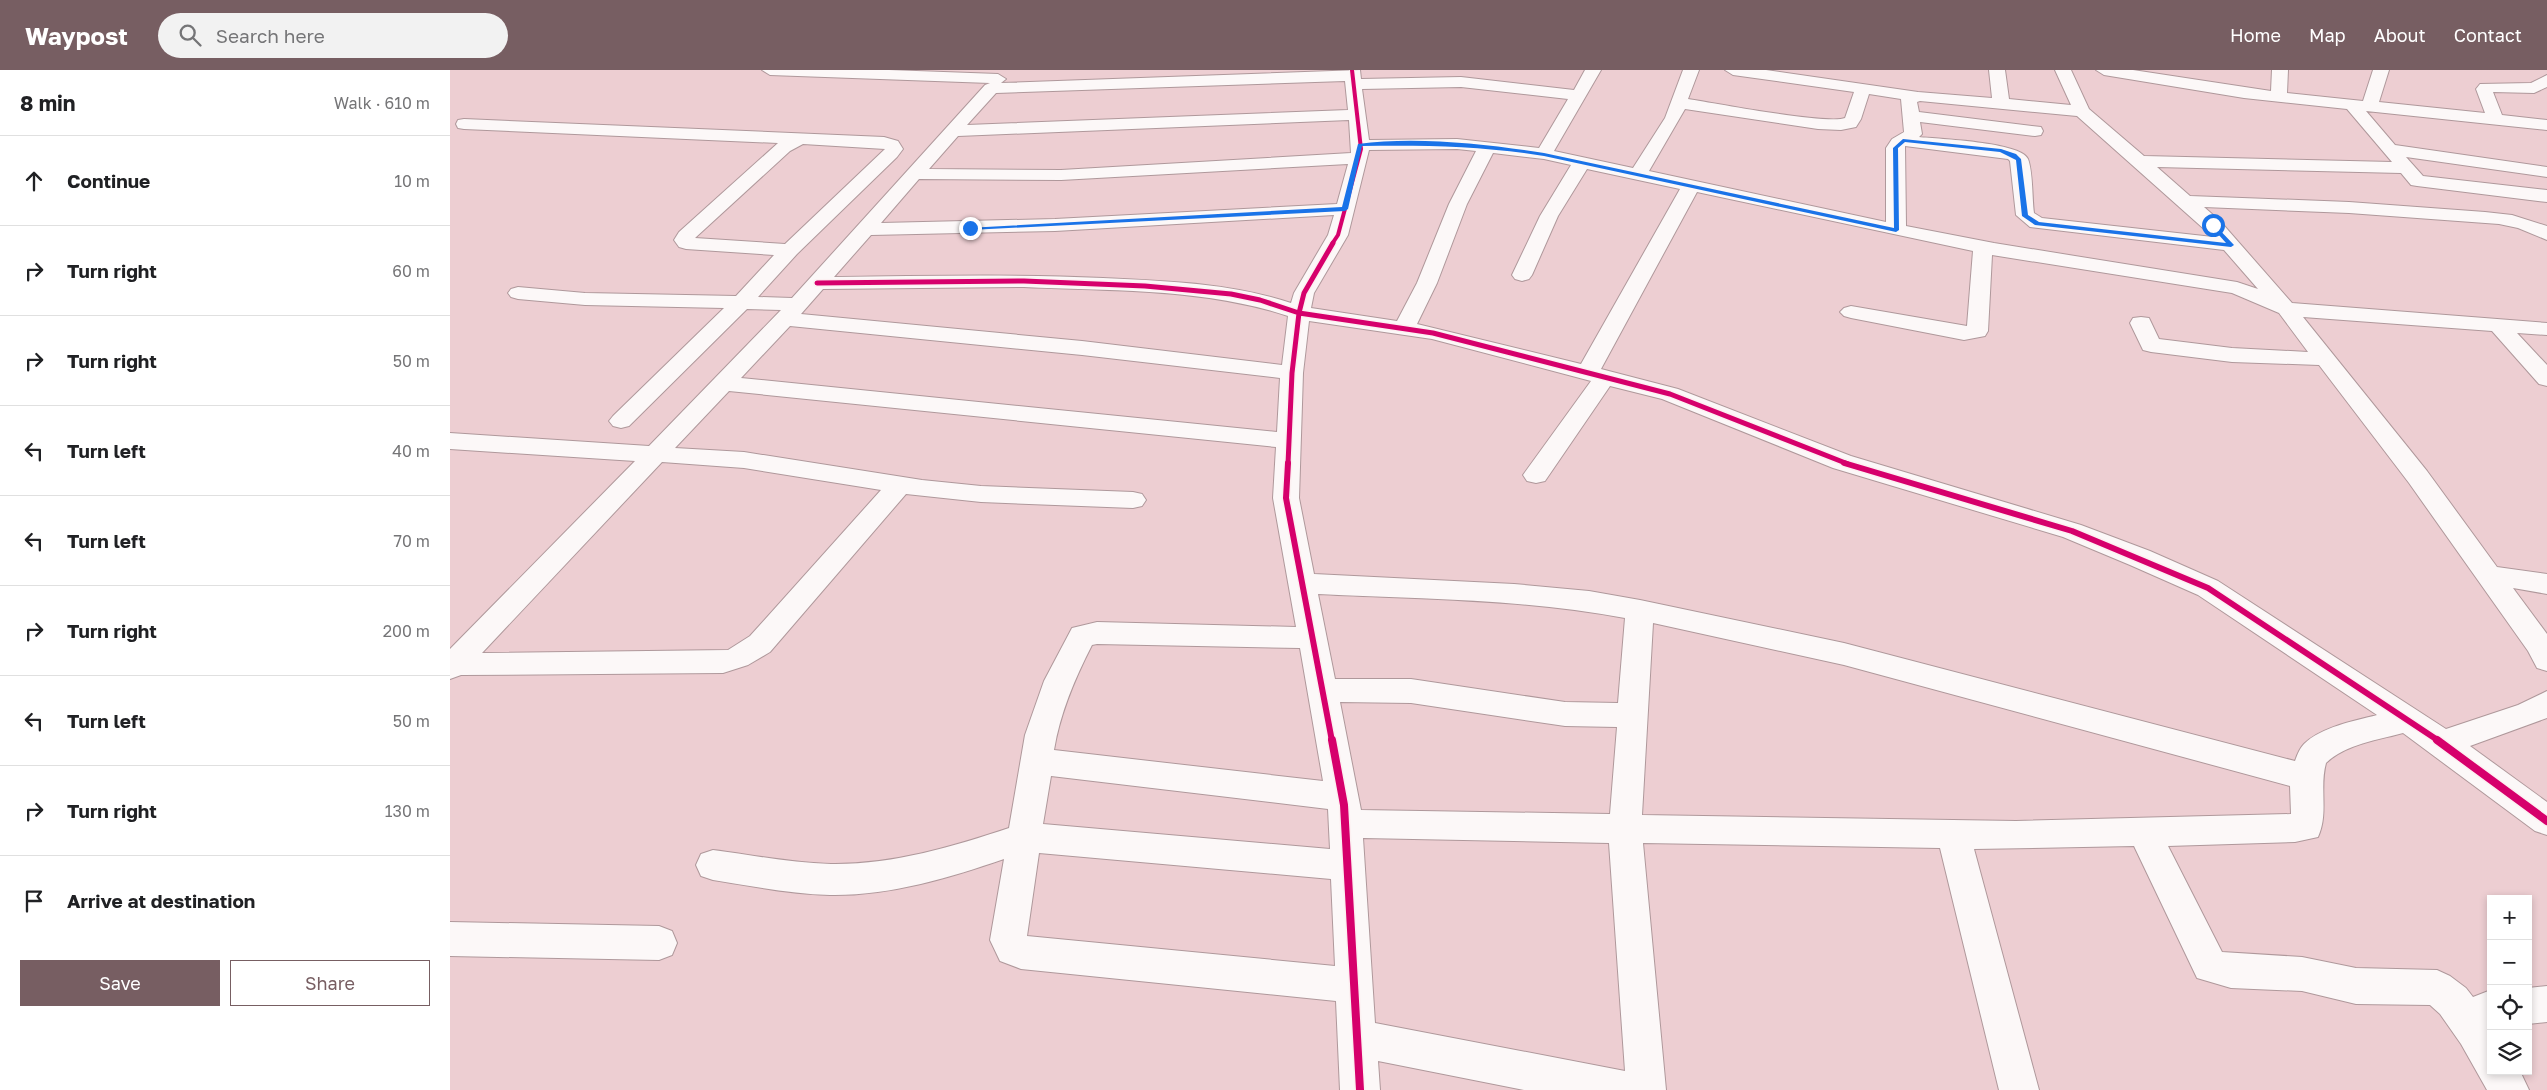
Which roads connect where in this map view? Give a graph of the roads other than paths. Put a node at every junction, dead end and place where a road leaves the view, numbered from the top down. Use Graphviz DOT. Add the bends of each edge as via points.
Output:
graph roads {
  1 [pos="770,70"];
  2 [pos="1593,70"];
  3 [pos="1691,70"];
  4 [pos="1733,70"];
  5 [pos="1872,70"];
  6 [pos="1997,70"];
  7 [pos="2063,70"];
  8 [pos="2104,70"];
  9 [pos="2280,70"];
  10 [pos="2381,70"];
  11 [pos="920,73"];
  12 [pos="1352,76"];
  13 [pos="999,79"];
  14 [pos="2547,80"];
  15 [pos="1867,89"];
  16 [pos="1580,95"];
  17 [pos="1915,96"];
  18 [pos="2279,97"];
  19 [pos="1679,103"];
  20 [pos="2001,103"];
  21 [pos="2361,106"];
  22 [pos="2082,110"];
  23 [pos="1357,115"];
  24 [pos="1911,116"];
  25 [pos="2495,118"];
  26 [pos="464,124"];
  27 [pos="2547,125"];
  28 [pos="952,131"];
  29 [pos="2036,131"];
  30 [pos="800,139"];
  31 [pos="1903,141"];
  32 [pos="1488,146"];
  33 [pos="2389,149"];
  34 [pos="1359,152"];
  35 [pos="1544,154"];
  36 [pos="2139,161"];
  37 [pos="1582,162"];
  38 [pos="2405,168"];
  39 [pos="2547,172"];
  40 [pos="914,174"];
  41 [pos="1638,174"];
  42 [pos="1691,186"];
  43 [pos="2547,196"];
  44 [pos="2186,202"];
  45 [pos="1345,209"];
  46 [pos="865,229"];
  47 [pos="1896,230"];
  48 [pos="2547,234"];
  49 [pos="2231,245"];
  50 [pos="1983,246"];
  51 [pos="790,250"];
  52 [pos="1522,275"];
  53 [pos="817,283"];
  54 [pos="518,293"];
  55 [pos="742,302"];
  56 [pos="2286,308"];
  57 [pos="791,312"];
  58 [pos="1851,312"];
  59 [pos="1299,313"];
  60 [pos="2141,323"];
  61 [pos="2496,324"];
  62 [pos="1405,327"];
  63 [pos="2547,329"];
  64 [pos="2325,359"];
  65 [pos="1292,373"];
  66 [pos="1597,374"];
  67 [pos="2547,379"];
  68 [pos="723,383"];
  69 [pos="622,421"];
  70 [pos="450,441"];
  71 [pos="1288,441"];
  72 [pos="654,455"];
  73 [pos="1536,475"];
  74 [pos="900,484"];
  75 [pos="1133,500"];
  76 [pos="2489,576"];
  77 [pos="1302,583"];
  78 [pos="2547,584"];
  79 [pos="1640,610"];
  80 [pos="1313,638"];
  81 [pos="2547,660"];
  82 [pos="451,666"];
  83 [pos="1322,690"];
  84 [pos="2541,711"];
  85 [pos="1633,715"];
  86 [pos="2406,720"];
  87 [pos="2442,744"];
  88 [pos="1037,761"];
  89 [pos="2307,776"];
  90 [pos="1344,811"];
  91 [pos="2547,821"];
  92 [pos="1625,829"];
  93 [pos="2144,832"];
  94 [pos="1953,834"];
  95 [pos="1024,837"];
  96 [pos="713,865"];
  97 [pos="1348,866"];
  98 [pos="450,939"];
  99 [pos="659,943"];
  100 [pos="1354,985"];
  101 [pos="2547,1004"];
  102 [pos="2532,1006"];
  103 [pos="2485,1033"];
  104 [pos="1357,1038"];
  105 [pos="2500,1075"];
  106 [pos="1360,1090"];
  107 [pos="1623,1090"];
  108 [pos="1646,1090"];
  109 [pos="2019,1090"];
  110 [pos="2509,1090"];
  1 -- 11 [label="street"];
  2 -- 16 [label="street"];
  3 -- 19 [label="street"];
  4 -- 15 [label="street"];
  5 -- 15 [label="street"];
  6 -- 20 [label="street"];
  7 -- 22 [label="street"];
  8 -- 18 [label="street" via="2197,87"];
  9 -- 18 [label="street"];
  10 -- 21 [label="street"];
  11 -- 13 [label="street"];
  12 -- 13 [label="street"];
  12 -- 16 [label="street" via="1461,82"];
  12 -- 23 [label="street"];
  13 -- 28 [label="street"];
  14 -- 25 [label="street" via="2534,88 2486,87"];
  15 -- 17 [label="street"];
  15 -- 19 [label="street" via="1853,119 1841,125 1800,122"];
  16 -- 35 [label="street"];
  17 -- 20 [label="street"];
  17 -- 24 [label="street" via="1909,99"];
  18 -- 21 [label="street"];
  19 -- 41 [label="street"];
  20 -- 22 [label="street"];
  21 -- 25 [label="street"];
  21 -- 33 [label="street"];
  22 -- 36 [label="street"];
  23 -- 28 [label="street"];
  23 -- 34 [label="street"];
  24 -- 29 [label="street"];
  24 -- 31 [label="street" via="1913,134"];
  25 -- 27 [label="street"];
  26 -- 30 [label="street"];
  28 -- 40 [label="street"];
  30 -- 51 [label="street" via="884,142 894,149"];
  30 -- 51 [label="street" via="784,148 691,230 684,240 693,244"];
  31 -- 47 [label="street" via="1895,148"];
  31 -- 49 [label="street" via="2014,155 2019,159 2025,216 2037,224"];
  32 -- 34 [label="street" via="1457,144"];
  32 -- 35 [label="street"];
  32 -- 62 [label="street" via="1458,204 1427,283"];
  33 -- 38 [label="street"];
  33 -- 39 [label="street"];
  34 -- 40 [label="street" via="1061,175"];
  34 -- 45 [label="street"];
  35 -- 37 [label="street"];
  36 -- 38 [label="street"];
  36 -- 44 [label="street"];
  37 -- 41 [label="street"];
  37 -- 52 [label="street" via="1545,224"];
  38 -- 43 [label="street" via="2422,182"];
  40 -- 46 [label="street"];
  41 -- 42 [label="street"];
  42 -- 47 [label="street"];
  42 -- 66 [label="street"];
  44 -- 48 [label="street" via="2386,210 2519,223"];
  44 -- 49 [label="street"];
  45 -- 46 [label="street" via="1055,226"];
  45 -- 59 [label="street" via="1338,235 1304,293"];
  46 -- 53 [label="street"];
  47 -- 50 [label="street"];
  49 -- 56 [label="street"];
  50 -- 56 [label="street" via="2237,288"];
  50 -- 58 [label="street" via="1977,331 1964,333"];
  51 -- 55 [label="street"];
  53 -- 57 [label="street"];
  53 -- 59 [label="street" via="1024,282 1145,286 1231,294"];
  54 -- 55 [label="street"];
  55 -- 57 [label="street"];
  55 -- 69 [label="street"];
  56 -- 61 [label="street"];
  56 -- 64 [label="street"];
  57 -- 65 [label="street"];
  57 -- 68 [label="street"];
  59 -- 62 [label="street"];
  59 -- 65 [label="street"];
  60 -- 64 [label="street" via="2151,346"];
  61 -- 63 [label="street"];
  61 -- 67 [label="street"];
  62 -- 66 [label="street"];
  64 -- 76 [label="street" via="2418,477"];
  65 -- 71 [label="street"];
  66 -- 73 [label="street"];
  66 -- 86 [label="street" via="1670,394 1842,462 2072,531 2140,558 2208,588"];
  68 -- 71 [label="street"];
  68 -- 72 [label="street"];
  70 -- 72 [label="street"];
  71 -- 77 [label="street" via="1286,498"];
  72 -- 74 [label="street" via="744,460"];
  72 -- 82 [label="street"];
  74 -- 75 [label="street" via="981,494"];
  74 -- 82 [label="street" via="760,644 734,660"];
  76 -- 78 [label="street"];
  76 -- 81 [label="street"];
  77 -- 79 [label="street" via="1514,594"];
  77 -- 80 [label="street"];
  79 -- 85 [label="street"];
  79 -- 89 [label="street" via="1844,654"];
  80 -- 83 [label="street"];
  80 -- 88 [label="street" via="1097,633 1082,636 1056,689 1041,735"];
  83 -- 85 [label="street" via="1411,692 1565,714"];
  83 -- 90 [label="street"];
  84 -- 87 [label="street"];
  85 -- 92 [label="street"];
  86 -- 87 [label="street"];
  86 -- 89 [label="street" via="2326,744 2314,753"];
  87 -- 91 [label="street"];
  88 -- 90 [label="street"];
  88 -- 95 [label="street"];
  89 -- 93 [label="street" via="2306,827"];
  90 -- 92 [label="street"];
  90 -- 97 [label="street"];
  92 -- 94 [label="street"];
  92 -- 108 [label="street"];
  93 -- 94 [label="street"];
  93 -- 103 [label="street" via="2210,966 2231,971 2302,974 2356,986 2437,988"];
  94 -- 109 [label="street"];
  95 -- 96 [label="street" via="938,864 851,878 805,878"];
  95 -- 97 [label="street"];
  95 -- 100 [label="street" via="1008,940 1013,949"];
  97 -- 100 [label="street"];
  98 -- 99 [label="street"];
  100 -- 104 [label="street"];
  101 -- 102 [label="street"];
  104 -- 106 [label="street"];
  104 -- 107 [label="street"];
  105 -- 110 [label="street"];
}
